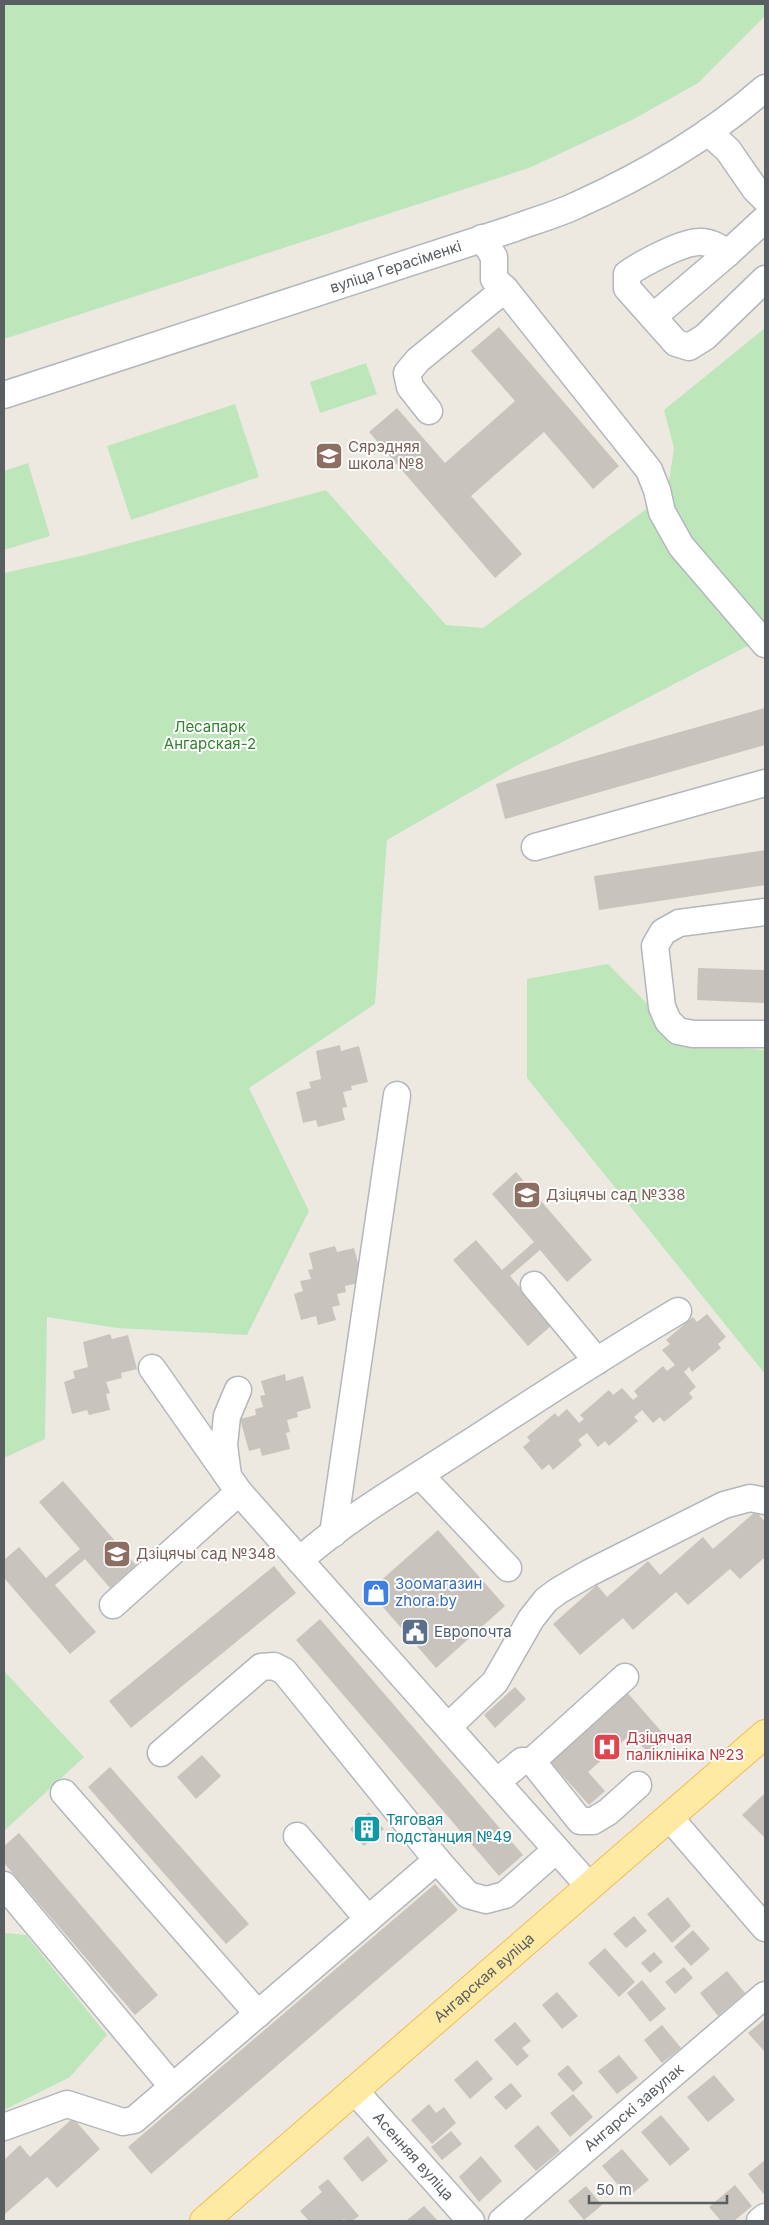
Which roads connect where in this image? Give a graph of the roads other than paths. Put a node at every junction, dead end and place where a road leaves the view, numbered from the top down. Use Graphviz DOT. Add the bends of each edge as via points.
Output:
graph roads {
  1 [pos="765,88"];
  2 [pos="708,132"];
  3 [pos="765,199"];
  4 [pos="765,219"];
  5 [pos="482,238"];
  6 [pos="728,254"];
  7 [pos="765,279"];
  8 [pos="505,289"];
  9 [pos="653,317"];
  10 [pos="4,395"];
  11 [pos="429,411"];
  12 [pos="765,644"];
  13 [pos="765,783"];
  14 [pos="535,847"];
  15 [pos="765,912"];
  16 [pos="765,1034"];
  17 [pos="397,1095"];
  18 [pos="534,1285"];
  19 [pos="678,1311"];
  20 [pos="597,1361"];
  21 [pos="152,1368"];
  22 [pos="238,1390"];
  23 [pos="420,1475"];
  24 [pos="234,1486"];
  25 [pos="765,1501"];
  26 [pos="333,1534"];
  27 [pos="300,1560"];
  28 [pos="508,1568"];
  29 [pos="113,1605"];
  30 [pos="625,1677"];
  31 [pos="449,1726"];
  32 [pos="765,1734"];
  33 [pos="161,1753"];
  34 [pos="532,1762"];
  35 [pos="497,1782"];
  36 [pos="638,1785"];
  37 [pos="64,1793"];
  38 [pos="670,1818"];
  39 [pos="297,1836"];
  40 [pos="556,1850"];
  41 [pos="436,1860"];
  42 [pos="4,1885"];
  43 [pos="589,1886"];
  44 [pos="368,1919"];
  45 [pos="765,1928"];
  46 [pos="765,1994"];
  47 [pos="258,2014"];
  48 [pos="172,2086"];
  49 [pos="354,2090"];
  50 [pos="4,2127"];
  51 [pos="765,2217"];
  52 [pos="204,2221"];
  53 [pos="471,2221"];
  54 [pos="502,2221"];
  55 [pos="760,2221"];
  1 -- 2 [label="street, вуліца Герасіменкі"];
  2 -- 3 [label="street" via="728,150"];
  2 -- 5 [label="street, вуліца Герасіменкі" via="642,173 576,206"];
  4 -- 6 [label="street"];
  5 -- 8 [label="street" via="494,257 494,279"];
  5 -- 10 [label="street, вуліца Герасіменкі"];
  6 -- 9 [label="street"];
  6 -- 9 [label="street" via="700,241 686,244 627,274 627,288"];
  7 -- 9 [label="street" via="705,337 689,347 676,343"];
  8 -- 11 [label="street" via="418,360 407,373 410,387"];
  8 -- 12 [label="street" via="649,470 662,512 681,546"];
  13 -- 14 [label="street"];
  15 -- 16 [label="street" via="679,924 663,932 655,946 662,1007 668,1021 678,1030 693,1034"];
  17 -- 26 [label="street"];
  18 -- 20 [label="street"];
  19 -- 20 [label="street"];
  20 -- 23 [label="street"];
  21 -- 24 [label="street"];
  22 -- 24 [label="street" via="227,1416 224,1445"];
  23 -- 26 [label="street"];
  23 -- 28 [label="street"];
  24 -- 27 [label="street"];
  24 -- 29 [label="street"];
  25 -- 31 [label="street" via="750,1498 724,1505 558,1591 531,1619 495,1682"];
  26 -- 27 [label="street"];
  27 -- 31 [label="street"];
  30 -- 34 [label="street"];
  31 -- 35 [label="street"];
  32 -- 38 [label="main road, Ангарская вуліца"];
  33 -- 41 [label="street" via="261,1667 274,1666 284,1670"];
  34 -- 35 [label="street" via="522,1762"];
  34 -- 36 [label="street" via="580,1821 593,1821 608,1812"];
  35 -- 40 [label="street"];
  37 -- 47 [label="street"];
  38 -- 43 [label="main road, Ангарская вуліца"];
  38 -- 45 [label="street"];
  39 -- 44 [label="street"];
  40 -- 41 [label="street" via="505,1895 486,1900 468,1895"];
  40 -- 43 [label="street"];
  41 -- 44 [label="street"];
  42 -- 48 [label="street"];
  43 -- 49 [label="main road, Ангарская вуліца"];
  44 -- 47 [label="street"];
  46 -- 54 [label="street, Ангарскі завулак"];
  47 -- 48 [label="street"];
  48 -- 50 [label="street" via="134,2120 123,2122 67,2104"];
  49 -- 52 [label="main road, Ангарская вуліца"];
  49 -- 53 [label="street, Асенняя вуліца"];
  51 -- 55 [label="street"];
}
